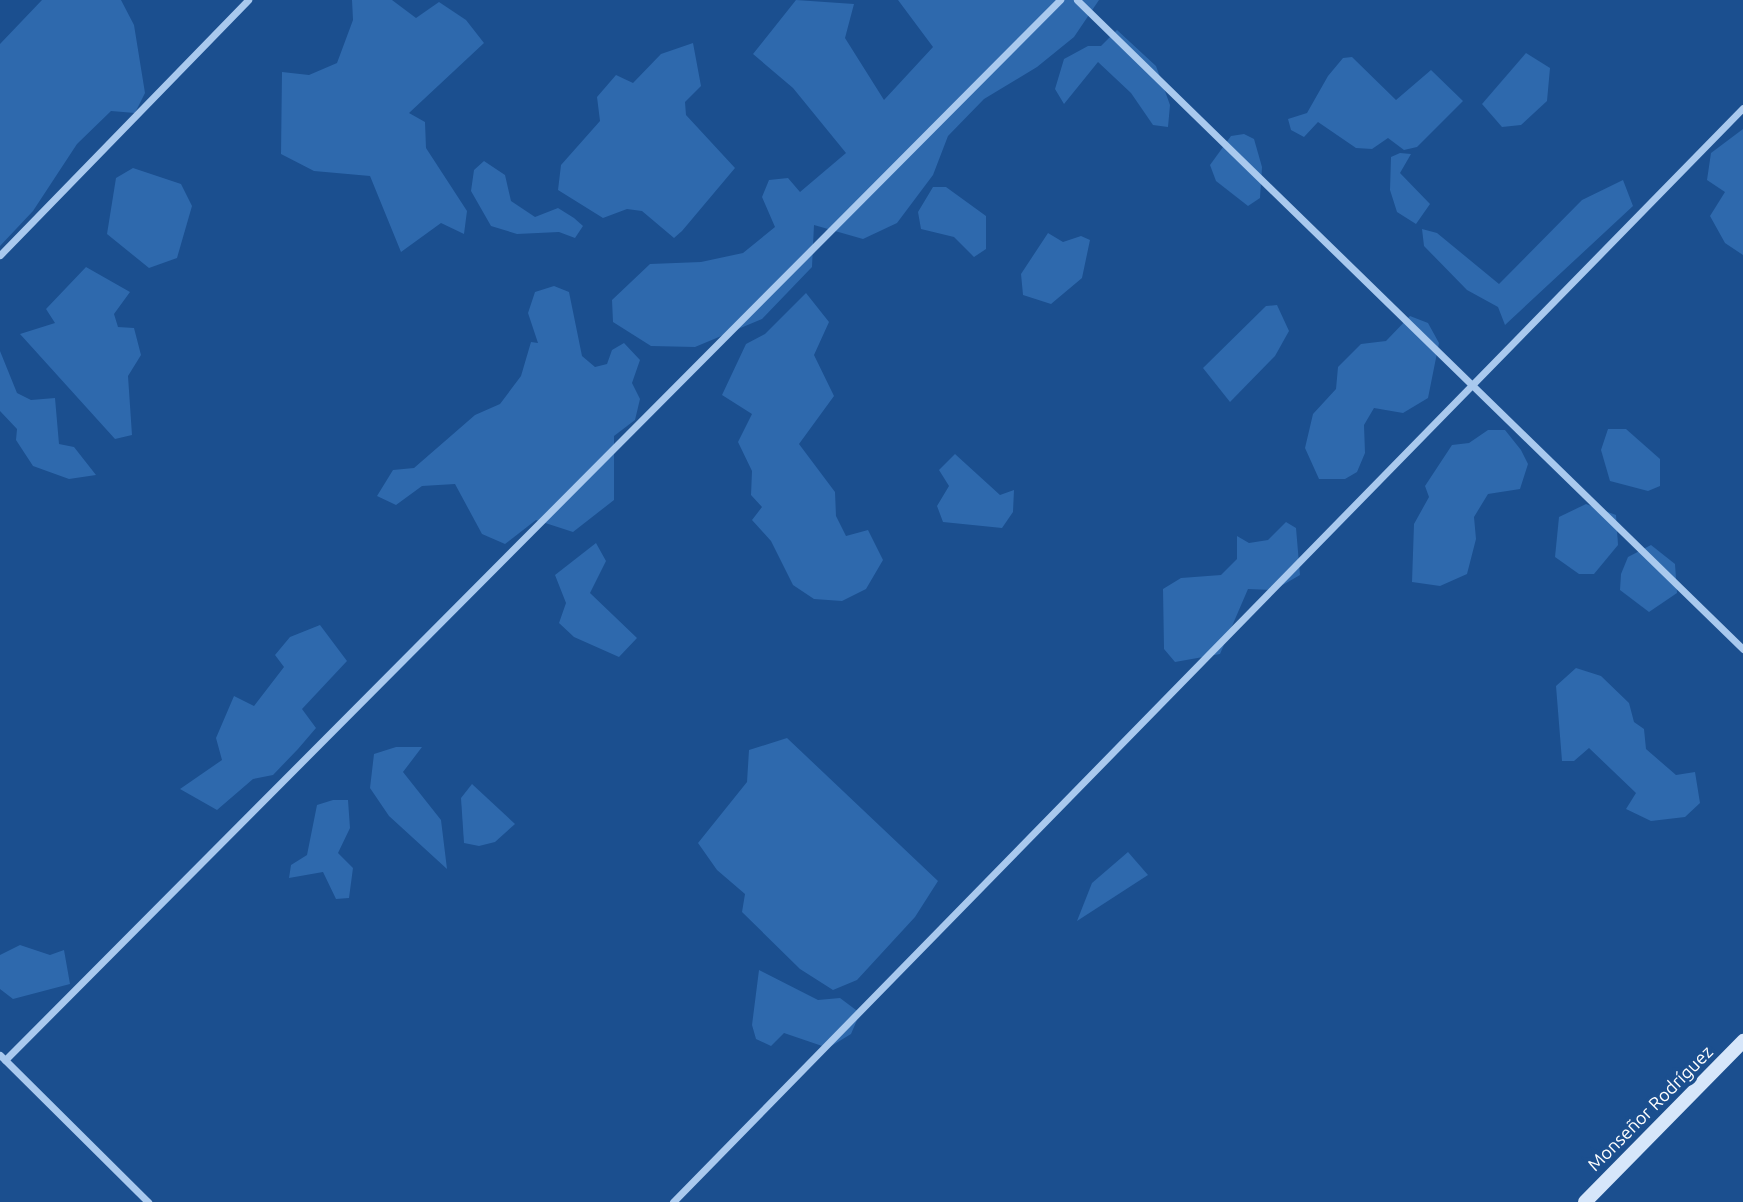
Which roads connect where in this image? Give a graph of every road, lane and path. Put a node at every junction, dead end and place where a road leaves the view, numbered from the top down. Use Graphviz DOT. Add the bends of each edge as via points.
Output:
graph roads {
  1 [pos="248,0"];
  2 [pos="1060,0"];
  3 [pos="1077,0"];
  4 [pos="1743,108"];
  5 [pos="0,255"];
  6 [pos="1468,384"];
  7 [pos="1743,649"];
  8 [pos="1743,1041"];
  9 [pos="3,1058"];
  10 [pos="148,1202"];
  11 [pos="673,1202"];
  12 [pos="1585,1202"];
  1 -- 5 [label="street"];
  2 -- 9 [label="street"];
  3 -- 6 [label="street"];
  4 -- 6 [label="street"];
  6 -- 7 [label="street"];
  6 -- 11 [label="street"];
  8 -- 12 [label="street, Monseñor Rodríguez"];
  9 -- 10 [label="street"];
}
